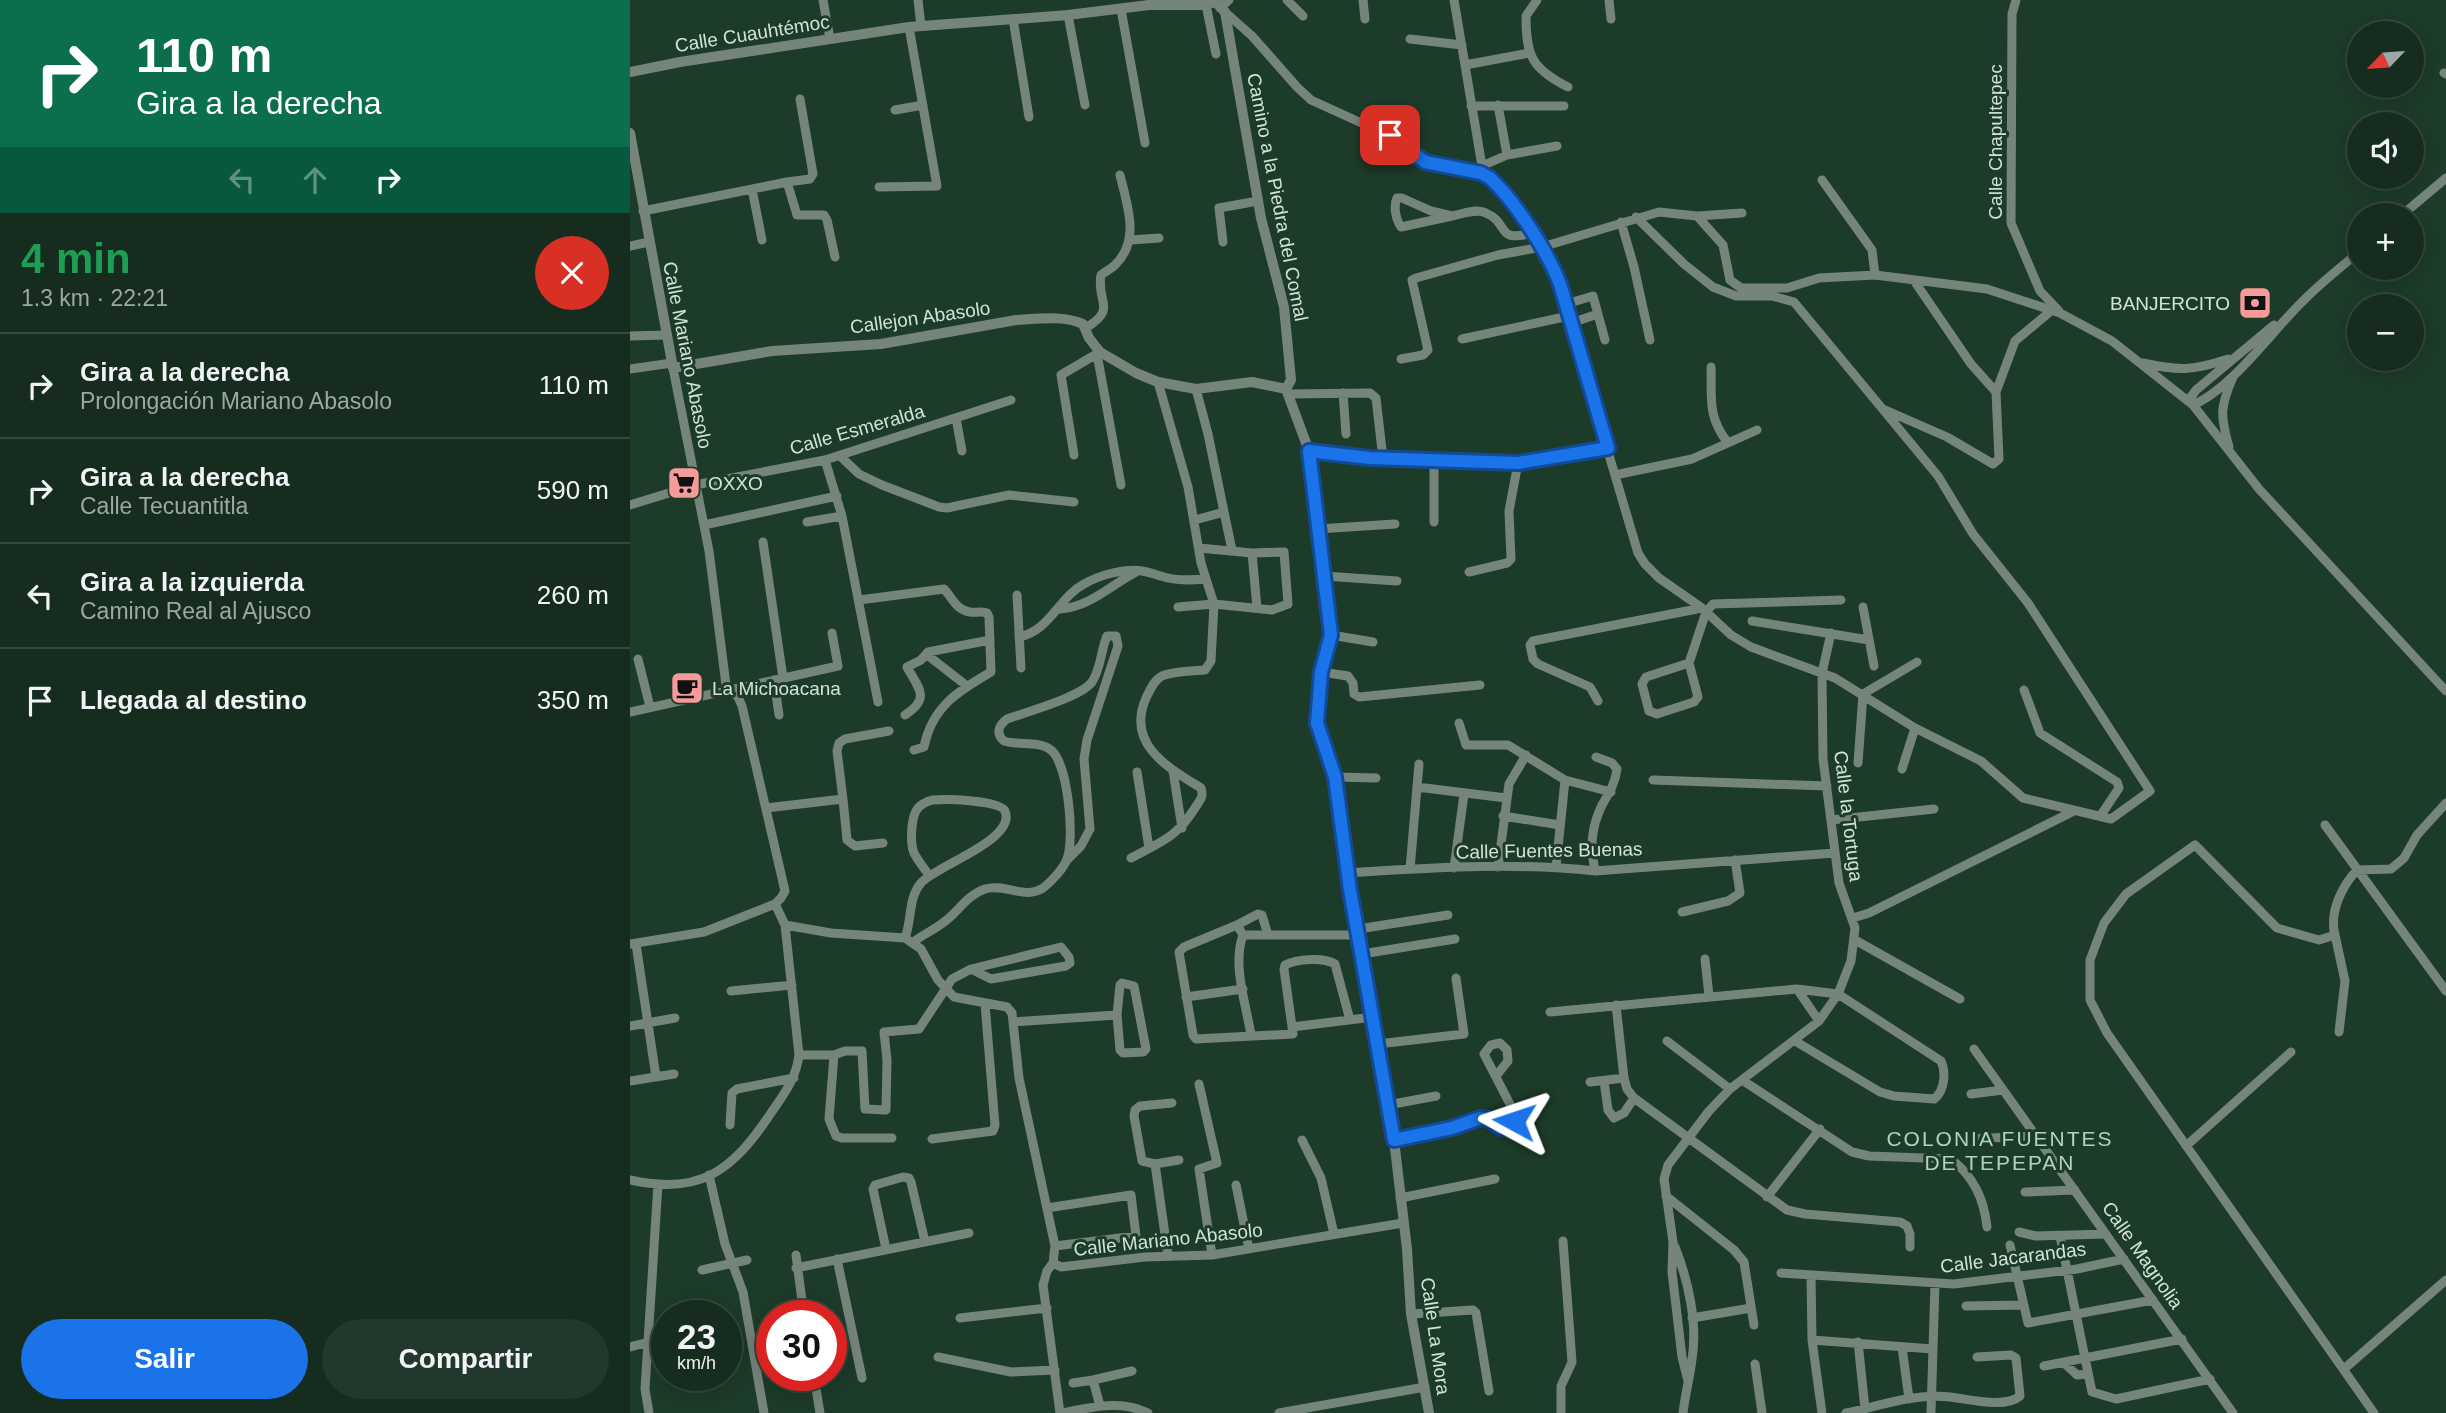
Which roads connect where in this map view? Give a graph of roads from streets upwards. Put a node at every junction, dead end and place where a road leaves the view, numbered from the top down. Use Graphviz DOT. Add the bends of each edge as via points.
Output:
graph roads {
  1 [pos="823,0"];
  2 [pos="918,0"];
  3 [pos="1287,0"];
  4 [pos="1363,0"];
  5 [pos="1454,0"];
  6 [pos="1537,0"];
  7 [pos="1609,0"];
  8 [pos="2016,0"];
  9 [pos="1218,4"];
  10 [pos="1121,9"];
  11 [pos="1068,15"];
  12 [pos="1303,16"];
  13 [pos="1013,19"];
  14 [pos="1365,19"];
  15 [pos="1611,19"];
  16 [pos="921,26"];
  17 [pos="909,27"];
  18 [pos="830,39"];
  19 [pos="1410,39"];
  20 [pos="1462,46"];
  21 [pos="1530,53"];
  22 [pos="1216,54"];
  23 [pos="1465,65"];
  24 [pos="630,72"];
  25 [pos="1568,87"];
  26 [pos="800,99"];
  27 [pos="923,105"];
  28 [pos="1084,105"];
  29 [pos="1498,105"];
  30 [pos="1471,106"];
  31 [pos="1564,106"];
  32 [pos="895,110"];
  33 [pos="1029,117"];
  34 [pos="630,132"];
  35 [pos="1145,143"];
  36 [pos="1557,146"];
  37 [pos="1507,155"];
  38 [pos="1482,170"];
  39 [pos="1120,175"];
  40 [pos="2446,178"];
  41 [pos="1822,180"];
  42 [pos="787,182"];
  43 [pos="879,187"];
  44 [pos="752,189"];
  45 [pos="1258,201"];
  46 [pos="2416,203"];
  47 [pos="643,211"];
  48 [pos="1742,213"];
  49 [pos="1452,216"];
  50 [pos="1697,216"];
  51 [pos="1636,217"];
  52 [pos="1621,222"];
  53 [pos="1533,233"];
  54 [pos="1159,238"];
  55 [pos="762,240"];
  56 [pos="1131,240"];
  57 [pos="649,242"];
  58 [pos="1223,242"];
  59 [pos="630,246"];
  60 [pos="1542,247"];
  61 [pos="835,257"];
  62 [pos="2347,263"];
  63 [pos="1875,275"];
  64 [pos="1915,282"];
  65 [pos="1566,304"];
  66 [pos="2298,306"];
  67 [pos="2056,311"];
  68 [pos="1598,314"];
  69 [pos="1570,319"];
  70 [pos="1086,328"];
  71 [pos="667,335"];
  72 [pos="630,336"];
  73 [pos="1462,339"];
  74 [pos="1605,340"];
  75 [pos="1650,340"];
  76 [pos="1099,353"];
  77 [pos="2233,357"];
  78 [pos="1401,359"];
  79 [pos="2140,362"];
  80 [pos="672,365"];
  81 [pos="1711,367"];
  82 [pos="630,369"];
  83 [pos="2235,373"];
  84 [pos="1158,382"];
  85 [pos="1196,389"];
  86 [pos="1288,391"];
  87 [pos="1996,391"];
  88 [pos="1343,393"];
  89 [pos="1011,400"];
  90 [pos="2190,403"];
  91 [pos="1882,408"];
  92 [pos="956,418"];
  93 [pos="1757,430"];
  94 [pos="1346,433"];
  95 [pos="1728,443"];
  96 [pos="1608,448"];
  97 [pos="962,451"];
  98 [pos="1309,451"];
  99 [pos="2230,452"];
  100 [pos="1073,455"];
  101 [pos="840,456"];
  102 [pos="1383,459"];
  103 [pos="824,460"];
  104 [pos="1433,461"];
  105 [pos="1518,463"];
  106 [pos="1615,475"];
  107 [pos="695,485"];
  108 [pos="1121,485"];
  109 [pos="837,496"];
  110 [pos="1074,502"];
  111 [pos="630,505"];
  112 [pos="1224,512"];
  113 [pos="842,516"];
  114 [pos="1195,520"];
  115 [pos="807,522"];
  116 [pos="1434,522"];
  117 [pos="1395,524"];
  118 [pos="704,525"];
  119 [pos="1318,529"];
  120 [pos="763,542"];
  121 [pos="1199,548"];
  122 [pos="1232,550"];
  123 [pos="1252,553"];
  124 [pos="1140,570"];
  125 [pos="1469,572"];
  126 [pos="1324,576"];
  127 [pos="1206,579"];
  128 [pos="1397,581"];
  129 [pos="1017,595"];
  130 [pos="859,600"];
  131 [pos="1841,600"];
  132 [pos="1214,604"];
  133 [pos="1178,607"];
  134 [pos="1863,607"];
  135 [pos="1257,608"];
  136 [pos="1060,609"];
  137 [pos="1704,610"];
  138 [pos="1752,621"];
  139 [pos="831,633"];
  140 [pos="1830,633"];
  141 [pos="1331,635"];
  142 [pos="1019,637"];
  143 [pos="990,640"];
  144 [pos="1869,640"];
  145 [pos="1373,642"];
  146 [pos="926,654"];
  147 [pos="638,659"];
  148 [pos="1917,662"];
  149 [pos="1689,663"];
  150 [pos="1874,666"];
  151 [pos="1021,668"];
  152 [pos="1321,672"];
  153 [pos="1822,673"];
  154 [pos="778,679"];
  155 [pos="1480,685"];
  156 [pos="967,686"];
  157 [pos="2024,690"];
  158 [pos="730,691"];
  159 [pos="2446,691"];
  160 [pos="1863,694"];
  161 [pos="1598,701"];
  162 [pos="878,702"];
  163 [pos="650,707"];
  164 [pos="630,712"];
  165 [pos="779,715"];
  166 [pos="905,715"];
  167 [pos="1459,723"];
  168 [pos="1916,728"];
  169 [pos="889,731"];
  170 [pos="914,750"];
  171 [pos="1526,755"];
  172 [pos="1596,757"];
  173 [pos="1858,763"];
  174 [pos="1419,764"];
  175 [pos="1902,769"];
  176 [pos="1173,771"];
  177 [pos="1137,772"];
  178 [pos="1335,777"];
  179 [pos="1376,778"];
  180 [pos="1565,780"];
  181 [pos="1653,780"];
  182 [pos="1826,786"];
  183 [pos="1417,787"];
  184 [pos="1611,792"];
  185 [pos="1464,794"];
  186 [pos="1506,798"];
  187 [pos="843,799"];
  188 [pos="2446,803"];
  189 [pos="766,808"];
  190 [pos="1934,809"];
  191 [pos="2074,811"];
  192 [pos="1503,816"];
  193 [pos="2106,817"];
  194 [pos="1831,820"];
  195 [pos="1560,825"];
  196 [pos="2325,825"];
  197 [pos="1182,828"];
  198 [pos="883,843"];
  199 [pos="1149,848"];
  200 [pos="1835,853"];
  201 [pos="1131,858"];
  202 [pos="1067,860"];
  203 [pos="1735,860"];
  204 [pos="1498,867"];
  205 [pos="1556,867"];
  206 [pos="1410,869"];
  207 [pos="1454,869"];
  208 [pos="2357,870"];
  209 [pos="1595,871"];
  210 [pos="1348,873"];
  211 [pos="929,875"];
  212 [pos="775,904"];
  213 [pos="1682,912"];
  214 [pos="1448,915"];
  215 [pos="1853,918"];
  216 [pos="785,925"];
  217 [pos="1237,925"];
  218 [pos="1358,932"];
  219 [pos="1243,935"];
  220 [pos="1268,935"];
  221 [pos="2335,935"];
  222 [pos="1455,939"];
  223 [pos="1855,940"];
  224 [pos="909,941"];
  225 [pos="633,944"];
  226 [pos="1362,954"];
  227 [pos="1705,959"];
  228 [pos="971,969"];
  229 [pos="1456,978"];
  230 [pos="792,985"];
  231 [pos="1243,989"];
  232 [pos="1797,989"];
  233 [pos="945,990"];
  234 [pos="731,991"];
  235 [pos="2446,991"];
  236 [pos="1839,994"];
  237 [pos="1709,996"];
  238 [pos="1186,997"];
  239 [pos="1960,999"];
  240 [pos="985,1004"];
  241 [pos="1616,1005"];
  242 [pos="1550,1012"];
  243 [pos="1117,1015"];
  244 [pos="1373,1017"];
  245 [pos="675,1018"];
  246 [pos="1350,1020"];
  247 [pos="1819,1021"];
  248 [pos="649,1022"];
  249 [pos="1014,1022"];
  250 [pos="630,1026"];
  251 [pos="1292,1027"];
  252 [pos="2339,1032"];
  253 [pos="1251,1035"];
  254 [pos="1667,1041"];
  255 [pos="1795,1041"];
  256 [pos="1378,1044"];
  257 [pos="1974,1049"];
  258 [pos="2291,1052"];
  259 [pos="799,1055"];
  260 [pos="834,1055"];
  261 [pos="674,1074"];
  262 [pos="1496,1076"];
  263 [pos="656,1077"];
  264 [pos="794,1078"];
  265 [pos="1624,1078"];
  266 [pos="1604,1080"];
  267 [pos="1742,1080"];
  268 [pos="630,1081"];
  269 [pos="1590,1082"];
  270 [pos="1199,1084"];
  271 [pos="1730,1088"];
  272 [pos="2003,1090"];
  273 [pos="1971,1094"];
  274 [pos="1436,1096"];
  275 [pos="1634,1098"];
  276 [pos="1172,1102"];
  277 [pos="1388,1105"];
  278 [pos="730,1125"];
  279 [pos="1820,1129"];
  280 [pos="2036,1136"];
  281 [pos="892,1138"];
  282 [pos="932,1139"];
  283 [pos="1688,1139"];
  284 [pos="1969,1139"];
  285 [pos="1302,1140"];
  286 [pos="1394,1140"];
  287 [pos="2186,1146"];
  288 [pos="1179,1160"];
  289 [pos="1154,1164"];
  290 [pos="709,1175"];
  291 [pos="1494,1179"];
  292 [pos="630,1180"];
  293 [pos="658,1184"];
  294 [pos="1236,1185"];
  295 [pos="2075,1190"];
  296 [pos="2025,1192"];
  297 [pos="1666,1196"];
  298 [pos="1767,1197"];
  299 [pos="1400,1198"];
  300 [pos="1048,1208"];
  301 [pos="1403,1223"];
  302 [pos="1987,1227"];
  303 [pos="2019,1232"];
  304 [pos="969,1233"];
  305 [pos="1334,1234"];
  306 [pos="2106,1234"];
  307 [pos="2060,1236"];
  308 [pos="1563,1241"];
  309 [pos="925,1242"];
  310 [pos="1673,1242"];
  311 [pos="2010,1245"];
  312 [pos="1055,1247"];
  313 [pos="1910,1247"];
  314 [pos="886,1249"];
  315 [pos="1249,1249"];
  316 [pos="796,1255"];
  317 [pos="1212,1255"];
  318 [pos="1168,1256"];
  319 [pos="838,1259"];
  320 [pos="2124,1259"];
  321 [pos="747,1261"];
  322 [pos="733,1263"];
  323 [pos="1057,1265"];
  324 [pos="796,1268"];
  325 [pos="702,1270"];
  326 [pos="2066,1270"];
  327 [pos="1781,1273"];
  328 [pos="1811,1276"];
  329 [pos="2017,1276"];
  330 [pos="2446,1280"];
  331 [pos="1935,1284"];
  332 [pos="801,1300"];
  333 [pos="2153,1300"];
  334 [pos="2023,1305"];
  335 [pos="1966,1306"];
  336 [pos="1047,1308"];
  337 [pos="1751,1308"];
  338 [pos="1411,1314"];
  339 [pos="2076,1315"];
  340 [pos="960,1318"];
  341 [pos="1692,1318"];
  342 [pos="1754,1325"];
  343 [pos="2182,1339"];
  344 [pos="1812,1340"];
  345 [pos="649,1342"];
  346 [pos="1858,1342"];
  347 [pos="630,1347"];
  348 [pos="1902,1347"];
  349 [pos="1933,1349"];
  350 [pos="937,1357"];
  351 [pos="1977,1357"];
  352 [pos="2085,1358"];
  353 [pos="2064,1363"];
  354 [pos="1755,1364"];
  355 [pos="2044,1366"];
  356 [pos="2344,1369"];
  357 [pos="1055,1370"];
  358 [pos="1132,1371"];
  359 [pos="2087,1374"];
  360 [pos="862,1378"];
  361 [pos="2210,1379"];
  362 [pos="1093,1380"];
  363 [pos="1688,1381"];
  364 [pos="1073,1383"];
  365 [pos="1425,1387"];
  366 [pos="816,1391"];
  367 [pos="1489,1391"];
  368 [pos="1932,1395"];
  369 [pos="1909,1399"];
  370 [pos="1100,1406"];
  371 [pos="1865,1409"];
  372 [pos="649,1413"];
  373 [pos="764,1413"];
  374 [pos="820,1413"];
  375 [pos="1060,1413"];
  376 [pos="1148,1413"];
  377 [pos="1279,1413"];
  378 [pos="1429,1413"];
  379 [pos="1561,1413"];
  380 [pos="1683,1413"];
  381 [pos="1762,1413"];
  382 [pos="1822,1413"];
  383 [pos="1846,1413"];
  384 [pos="1931,1413"];
  385 [pos="2234,1413"];
  386 [pos="2374,1413"];
  1 -- 18 [label="street"];
  2 -- 16 [label="street"];
  3 -- 12 [label="street"];
  4 -- 14 [label="street"];
  5 -- 20 [label="street"];
  6 -- 21 [label="street" via="1526,16"];
  7 -- 15 [label="street"];
  8 -- 67 [label="street, Calle Chapultepec" via="2012,14 2011,223 2040,291"];
  9 -- 10 [label="street, Calle Cuauhtémoc"];
  9 -- 22 [label="street"];
  9 -- 38 [label="street" via="1311,100 1390,135 1425,162"];
  9 -- 45 [label="street, Camino a la Piedra del Comal"];
  10 -- 11 [label="street, Calle Cuauhtémoc"];
  10 -- 35 [label="street"];
  11 -- 13 [label="street, Calle Cuauhtémoc"];
  11 -- 28 [label="street"];
  13 -- 16 [label="street, Calle Cuauhtémoc"];
  13 -- 33 [label="street"];
  16 -- 17 [label="street, Calle Cuauhtémoc"];
  17 -- 18 [label="street, Calle Cuauhtémoc"];
  17 -- 27 [label="street"];
  18 -- 24 [label="street, Calle Cuauhtémoc"];
  19 -- 20 [label="street"];
  20 -- 23 [label="street"];
  21 -- 23 [label="street"];
  21 -- 25 [label="street" via="1546,76"];
  23 -- 30 [label="street"];
  26 -- 42 [label="street" via="813,174 810,179"];
  27 -- 32 [label="street"];
  27 -- 43 [label="street" via="937,186"];
  29 -- 30 [label="street"];
  29 -- 31 [label="street"];
  29 -- 37 [label="street"];
  30 -- 38 [label="street"];
  34 -- 47 [label="street, Calle Mariano Abasolo"];
  36 -- 37 [label="street"];
  37 -- 38 [label="street"];
  38 -- 53 [label="street"];
  39 -- 56 [label="street"];
  40 -- 46 [label="street"];
  41 -- 63 [label="street" via="1872,250"];
  42 -- 44 [label="street"];
  42 -- 61 [label="street" via="797,215 824,215"];
  44 -- 47 [label="street"];
  44 -- 55 [label="street"];
  45 -- 58 [label="street" via="1219,208"];
  45 -- 86 [label="street, Camino a la Piedra del Comal" via="1283,307 1291,380"];
  47 -- 57 [label="street, Calle Mariano Abasolo"];
  48 -- 50 [label="street"];
  49 -- 49 [label="street" via="1401,227 1395,201 1402,198"];
  49 -- 53 [label="street" via="1480,212 1506,235"];
  50 -- 51 [label="street" via="1659,212"];
  50 -- 63 [label="street" via="1723,245 1730,280 1741,288 1787,288 1819,278"];
  51 -- 52 [label="street"];
  51 -- 91 [label="street" via="1713,287 1737,296 1772,296 1794,302"];
  52 -- 60 [label="street"];
  52 -- 75 [label="street"];
  53 -- 60 [label="street"];
  54 -- 56 [label="street"];
  56 -- 70 [label="street" via="1116,265 1101,275 1103,313"];
  57 -- 59 [label="street"];
  57 -- 71 [label="street, Calle Mariano Abasolo"];
  60 -- 65 [label="street"];
  60 -- 78 [label="street" via="1412,280 1428,350"];
  62 -- 66 [label="street"];
  63 -- 64 [label="street"];
  64 -- 67 [label="street" via="1987,289"];
  64 -- 87 [label="street"];
  65 -- 68 [label="street" via="1593,296"];
  65 -- 69 [label="street"];
  66 -- 77 [label="street"];
  66 -- 83 [label="street"];
  67 -- 79 [label="street"];
  67 -- 87 [label="street" via="2015,341"];
  68 -- 69 [label="street"];
  68 -- 74 [label="street"];
  69 -- 73 [label="street"];
  69 -- 96 [label="street"];
  70 -- 76 [label="street"];
  70 -- 80 [label="street, Callejon Abasolo" via="1076,321 1016,320 881,344 772,351"];
  71 -- 72 [label="street"];
  71 -- 80 [label="street, Calle Mariano Abasolo"];
  76 -- 84 [label="street"];
  76 -- 100 [label="street" via="1060,380"];
  76 -- 108 [label="street"];
  77 -- 79 [label="street" via="2201,368 2174,370"];
  77 -- 90 [label="street" via="2196,390"];
  79 -- 90 [label="street"];
  80 -- 82 [label="street"];
  80 -- 107 [label="street, Calle Mariano Abasolo"];
  81 -- 95 [label="street" via="1713,415"];
  83 -- 90 [label="street" via="2203,401"];
  83 -- 99 [label="street" via="2221,418"];
  84 -- 85 [label="street"];
  84 -- 114 [label="street"];
  85 -- 86 [label="street" via="1252,382"];
  85 -- 112 [label="street"];
  86 -- 88 [label="street"];
  86 -- 98 [label="street"];
  87 -- 91 [label="street" via="1999,459 1993,464"];
  88 -- 94 [label="street"];
  88 -- 102 [label="street" via="1370,393 1376,398"];
  89 -- 92 [label="street, Calle Esmeralda"];
  90 -- 99 [label="street"];
  91 -- 193 [label="street" via="1938,476 1973,534 2028,603 2150,791"];
  92 -- 97 [label="street"];
  92 -- 101 [label="street, Calle Esmeralda"];
  93 -- 95 [label="street"];
  95 -- 106 [label="street" via="1692,459"];
  96 -- 105 [label="street"];
  96 -- 106 [label="street"];
  98 -- 102 [label="street"];
  98 -- 119 [label="street"];
  99 -- 159 [label="street"];
  101 -- 103 [label="street, Calle Esmeralda"];
  101 -- 110 [label="street" via="870,480 939,507 1009,495"];
  102 -- 104 [label="street"];
  103 -- 107 [label="street, Calle Esmeralda"];
  103 -- 109 [label="street"];
  104 -- 105 [label="street"];
  104 -- 116 [label="street"];
  105 -- 125 [label="street" via="1509,511 1511,559"];
  106 -- 137 [label="street" via="1645,564"];
  107 -- 111 [label="street, Calle Esmeralda"];
  107 -- 118 [label="street, Calle Mariano Abasolo"];
  109 -- 113 [label="street"];
  109 -- 118 [label="street"];
  112 -- 114 [label="street"];
  112 -- 122 [label="street"];
  113 -- 115 [label="street"];
  113 -- 130 [label="street"];
  114 -- 121 [label="street"];
  117 -- 119 [label="street"];
  118 -- 158 [label="street, Calle Mariano Abasolo"];
  119 -- 126 [label="street"];
  120 -- 154 [label="street"];
  121 -- 122 [label="street"];
  121 -- 127 [label="street"];
  122 -- 123 [label="street"];
  123 -- 135 [label="street"];
  123 -- 135 [label="street" via="1284,552 1288,604 1272,610"];
  124 -- 127 [label="street" via="1170,579"];
  124 -- 136 [label="street" via="1087,602"];
  124 -- 136 [label="street" via="1120,571 1083,584 1064,599"];
  126 -- 128 [label="street"];
  126 -- 141 [label="street"];
  127 -- 132 [label="street"];
  129 -- 142 [label="street"];
  130 -- 143 [label="street" via="944,589 960,608 987,613"];
  130 -- 162 [label="street"];
  131 -- 137 [label="street" via="1713,604"];
  132 -- 133 [label="street"];
  132 -- 135 [label="street"];
  132 -- 176 [label="street" via="1209,667 1163,675 1152,685 1140,715 1154,756"];
  134 -- 144 [label="street"];
  136 -- 142 [label="street" via="1036,631"];
  137 -- 149 [label="street"];
  137 -- 153 [label="street" via="1751,647"];
  137 -- 161 [label="street" via="1533,641 1533,659 1538,664 1590,687"];
  138 -- 140 [label="street"];
  139 -- 154 [label="street" via="838,666"];
  140 -- 144 [label="street"];
  140 -- 153 [label="street, Calle la Tortuga"];
  141 -- 145 [label="street"];
  141 -- 152 [label="street, Calle La Mora"];
  142 -- 151 [label="street"];
  143 -- 146 [label="street"];
  143 -- 156 [label="street" via="991,672"];
  144 -- 150 [label="street"];
  146 -- 156 [label="street"];
  146 -- 166 [label="street" via="907,667 921,699 919,706"];
  147 -- 163 [label="street"];
  148 -- 160 [label="street"];
  149 -- 149 [label="street" via="1646,677 1642,684 1649,711 1657,714 1695,702 1698,697"];
  152 -- 155 [label="street" via="1348,676 1359,697"];
  152 -- 178 [label="street, Calle La Mora" via="1317,723"];
  153 -- 160 [label="street"];
  153 -- 182 [label="street, Calle la Tortuga"];
  154 -- 158 [label="street"];
  154 -- 165 [label="street"];
  156 -- 170 [label="street" via="942,705 924,747"];
  157 -- 193 [label="street" via="2040,733 2117,782 2119,788"];
  158 -- 163 [label="street"];
  158 -- 189 [label="street, Calle Mariano Abasolo" via="742,706"];
  160 -- 168 [label="street"];
  160 -- 173 [label="street"];
  163 -- 164 [label="street"];
  167 -- 171 [label="street" via="1466,745 1508,745"];
  168 -- 175 [label="street"];
  168 -- 191 [label="street" via="1981,761 2023,798"];
  169 -- 187 [label="street" via="839,743"];
  171 -- 180 [label="street"];
  171 -- 186 [label="street"];
  172 -- 184 [label="street" via="1617,769"];
  174 -- 183 [label="street"];
  176 -- 197 [label="street"];
  176 -- 197 [label="street" via="1203,792"];
  177 -- 199 [label="street"];
  178 -- 179 [label="street"];
  178 -- 210 [label="street, Calle La Mora"];
  180 -- 184 [label="street"];
  180 -- 195 [label="street"];
  181 -- 182 [label="street"];
  182 -- 194 [label="street, Calle la Tortuga"];
  183 -- 185 [label="street"];
  183 -- 206 [label="street"];
  184 -- 209 [label="street" via="1592,828"];
  185 -- 186 [label="street"];
  185 -- 207 [label="street"];
  186 -- 192 [label="street"];
  187 -- 189 [label="street"];
  187 -- 198 [label="street" via="850,844"];
  188 -- 208 [label="street" via="2391,869"];
  189 -- 212 [label="street, Calle Mariano Abasolo" via="785,883 782,898"];
  190 -- 194 [label="street"];
  191 -- 193 [label="street"];
  191 -- 215 [label="street"];
  192 -- 195 [label="street"];
  192 -- 204 [label="street"];
  194 -- 200 [label="street, Calle la Tortuga"];
  195 -- 205 [label="street"];
  196 -- 208 [label="street"];
  197 -- 199 [label="street"];
  199 -- 201 [label="street"];
  200 -- 203 [label="street, Calle Fuentes Buenas"];
  200 -- 215 [label="street, Calle la Tortuga" via="1842,898"];
  202 -- 202 [label="street" via="1071,836 1068,806 1055,754 1047,747 1004,741 998,730 1007,719 1064,699 1091,683 1105,640 1111,635 1118,646 1084,760 1090,829"];
  202 -- 224 [label="street" via="1043,888 1033,893 986,889 969,897 943,923"];
  203 -- 209 [label="street, Calle Fuentes Buenas"];
  203 -- 213 [label="street" via="1740,893 1728,901"];
  204 -- 205 [label="street, Calle Fuentes Buenas"];
  204 -- 207 [label="street, Calle Fuentes Buenas"];
  205 -- 209 [label="street, Calle Fuentes Buenas"];
  206 -- 207 [label="street, Calle Fuentes Buenas"];
  206 -- 210 [label="street, Calle Fuentes Buenas"];
  208 -- 221 [label="street" via="2342,886 2332,926"];
  208 -- 235 [label="street"];
  210 -- 218 [label="street, Calle La Mora"];
  211 -- 211 [label="street" via="996,835 1006,820 1005,810 989,803 932,800 921,805 913,819 912,845"];
  211 -- 224 [label="street" via="913,896"];
  212 -- 216 [label="street"];
  212 -- 225 [label="street" via="704,932"];
  214 -- 218 [label="street"];
  215 -- 223 [label="street, Calle la Tortuga"];
  216 -- 224 [label="street"];
  216 -- 230 [label="street"];
  217 -- 219 [label="street"];
  217 -- 220 [label="street" via="1262,915"];
  217 -- 238 [label="street" via="1179,952"];
  218 -- 220 [label="street"];
  218 -- 226 [label="street, Calle La Mora"];
  219 -- 220 [label="street"];
  219 -- 231 [label="street" via="1238,946"];
  221 -- 252 [label="street" via="2346,981"];
  221 -- 287 [label="street" via="2319,940 2277,928 2195,845 2126,894 2104,923 2090,960 2090,1000 2107,1033"];
  222 -- 226 [label="street"];
  223 -- 236 [label="street, Calle la Tortuga"];
  223 -- 239 [label="street"];
  224 -- 233 [label="street" via="920,949"];
  225 -- 248 [label="street"];
  226 -- 244 [label="street, Calle La Mora"];
  227 -- 237 [label="street"];
  228 -- 228 [label="street" via="1061,947 1070,963 991,979"];
  228 -- 233 [label="street" via="952,979"];
  229 -- 256 [label="street" via="1464,1034"];
  230 -- 234 [label="street"];
  230 -- 259 [label="street"];
  231 -- 238 [label="street"];
  231 -- 253 [label="street"];
  232 -- 236 [label="street"];
  232 -- 237 [label="street"];
  232 -- 247 [label="street"];
  233 -- 240 [label="street" via="954,998"];
  233 -- 260 [label="street" via="919,1029 884,1032 887,1110 865,1109 862,1051"];
  236 -- 247 [label="street, Calle la Tortuga"];
  236 -- 255 [label="street" via="1941,1061 1944,1075 1939,1095 1919,1098 1880,1092"];
  237 -- 241 [label="street"];
  238 -- 253 [label="street" via="1196,1039"];
  240 -- 249 [label="street" via="1007,1007"];
  240 -- 282 [label="street" via="993,1131"];
  241 -- 242 [label="street"];
  241 -- 265 [label="street"];
  243 -- 243 [label="street" via="1120,1050 1143,1052 1134,986 1122,983"];
  243 -- 249 [label="street"];
  244 -- 246 [label="street"];
  244 -- 256 [label="street, Calle La Mora"];
  245 -- 248 [label="street"];
  246 -- 251 [label="street"];
  246 -- 251 [label="street" via="1335,964 1325,960 1292,962 1284,969"];
  247 -- 255 [label="street, Calle la Tortuga"];
  248 -- 250 [label="street"];
  248 -- 263 [label="street"];
  249 -- 300 [label="street" via="1019,1078"];
  251 -- 253 [label="street" via="1293,1034"];
  254 -- 271 [label="street"];
  255 -- 267 [label="street, Calle la Tortuga"];
  256 -- 277 [label="street, Calle La Mora"];
  257 -- 272 [label="street, Calle Magnolia"];
  258 -- 287 [label="street"];
  259 -- 260 [label="street"];
  259 -- 264 [label="street"];
  260 -- 281 [label="street" via="830,1119 836,1136"];
  261 -- 263 [label="street"];
  262 -- 286 [label="street" via="1514,1112 1511,1125 1501,1128 1480,1118"];
  263 -- 268 [label="street"];
  264 -- 278 [label="street" via="737,1089 732,1093"];
  264 -- 290 [label="street" via="746,1149"];
  265 -- 266 [label="street"];
  265 -- 275 [label="street"];
  266 -- 269 [label="street"];
  266 -- 275 [label="street" via="1614,1118"];
  267 -- 271 [label="street, Calle la Tortuga"];
  267 -- 279 [label="street"];
  270 -- 317 [label="street" via="1217,1163 1199,1169"];
  271 -- 283 [label="street, Calle la Tortuga"];
  272 -- 273 [label="street"];
  272 -- 280 [label="street, Calle Magnolia"];
  274 -- 277 [label="street"];
  275 -- 283 [label="street"];
  276 -- 289 [label="street" via="1135,1110 1139,1153 1145,1163"];
  277 -- 286 [label="street, Calle La Mora"];
  279 -- 298 [label="street"];
  279 -- 302 [label="street" via="1852,1152 1951,1160 1980,1194"];
  280 -- 284 [label="street"];
  280 -- 295 [label="street, Calle Magnolia"];
  283 -- 297 [label="street, Calle la Tortuga" via="1668,1165"];
  283 -- 298 [label="street"];
  285 -- 305 [label="street" via="1321,1178"];
  286 -- 299 [label="street, Calle La Mora"];
  287 -- 356 [label="street"];
  288 -- 289 [label="street"];
  289 -- 318 [label="street"];
  290 -- 293 [label="street" via="685,1183"];
  290 -- 322 [label="street" via="724,1244"];
  291 -- 299 [label="street"];
  292 -- 293 [label="street"];
  293 -- 345 [label="street"];
  294 -- 315 [label="street"];
  295 -- 296 [label="street"];
  295 -- 306 [label="street, Calle Magnolia"];
  297 -- 310 [label="street, Calle la Tortuga"];
  297 -- 337 [label="street" via="1744,1262"];
  298 -- 313 [label="street" via="1787,1210 1805,1214 1900,1222 1907,1226"];
  299 -- 301 [label="street, Calle La Mora"];
  300 -- 312 [label="street"];
  300 -- 312 [label="street" via="1131,1195 1136,1236"];
  301 -- 305 [label="street, Calle Mariano Abasolo"];
  301 -- 338 [label="street, Calle La Mora"];
  303 -- 307 [label="street"];
  304 -- 309 [label="street"];
  305 -- 315 [label="street, Calle Mariano Abasolo"];
  306 -- 307 [label="street"];
  306 -- 320 [label="street, Calle Magnolia"];
  307 -- 326 [label="street"];
  308 -- 379 [label="street" via="1572,1362 1561,1386"];
  309 -- 314 [label="street"];
  309 -- 314 [label="street" via="911,1182 903,1177 873,1189"];
  310 -- 341 [label="street" via="1684,1271"];
  310 -- 363 [label="street" via="1677,1319"];
  311 -- 329 [label="street"];
  312 -- 323 [label="street"];
  314 -- 319 [label="street"];
  315 -- 317 [label="street, Calle Mariano Abasolo"];
  316 -- 324 [label="street"];
  317 -- 318 [label="street, Calle Mariano Abasolo"];
  318 -- 323 [label="street, Calle Mariano Abasolo"];
  319 -- 324 [label="street"];
  319 -- 360 [label="street"];
  320 -- 326 [label="street, Calle Jacarandas"];
  320 -- 333 [label="street, Calle Magnolia"];
  321 -- 322 [label="street"];
  322 -- 325 [label="street"];
  322 -- 373 [label="street" via="743,1292"];
  323 -- 336 [label="street" via="1047,1272 1043,1285"];
  324 -- 332 [label="street"];
  326 -- 329 [label="street, Calle Jacarandas"];
  326 -- 339 [label="street"];
  327 -- 328 [label="street, Calle Jacarandas"];
  328 -- 331 [label="street, Calle Jacarandas"];
  328 -- 344 [label="street"];
  329 -- 331 [label="street, Calle Jacarandas"];
  329 -- 334 [label="street"];
  330 -- 356 [label="street"];
  331 -- 349 [label="street"];
  333 -- 339 [label="street"];
  333 -- 343 [label="street, Calle Magnolia"];
  334 -- 335 [label="street"];
  334 -- 339 [label="street" via="2031,1324"];
  336 -- 340 [label="street"];
  336 -- 357 [label="street"];
  337 -- 341 [label="street"];
  337 -- 342 [label="street"];
  338 -- 365 [label="street, Calle La Mora"];
  338 -- 367 [label="street" via="1473,1310"];
  339 -- 352 [label="street"];
  341 -- 363 [label="street"];
  343 -- 352 [label="street"];
  343 -- 361 [label="street, Calle Magnolia"];
  344 -- 346 [label="street"];
  344 -- 382 [label="street"];
  345 -- 347 [label="street"];
  345 -- 372 [label="street" via="645,1390"];
  346 -- 348 [label="street"];
  346 -- 371 [label="street"];
  348 -- 349 [label="street"];
  348 -- 369 [label="street"];
  349 -- 368 [label="street"];
  350 -- 357 [label="street" via="1011,1372"];
  351 -- 368 [label="street" via="2016,1358 2020,1396 2007,1402"];
  352 -- 353 [label="street"];
  352 -- 359 [label="street"];
  353 -- 355 [label="street"];
  353 -- 359 [label="street" via="2077,1375"];
  354 -- 381 [label="street"];
  356 -- 386 [label="street"];
  357 -- 375 [label="street"];
  358 -- 362 [label="street"];
  359 -- 361 [label="street" via="2090,1388 2116,1399"];
  361 -- 385 [label="street, Calle Magnolia"];
  362 -- 364 [label="street"];
  362 -- 370 [label="street"];
  363 -- 380 [label="street"];
  365 -- 377 [label="street"];
  365 -- 378 [label="street, Calle La Mora"];
  366 -- 374 [label="street"];
  368 -- 369 [label="street"];
  368 -- 384 [label="street"];
  369 -- 371 [label="street"];
  370 -- 375 [label="street"];
  370 -- 376 [label="street" via="1130,1406"];
  371 -- 383 [label="street"];
}
